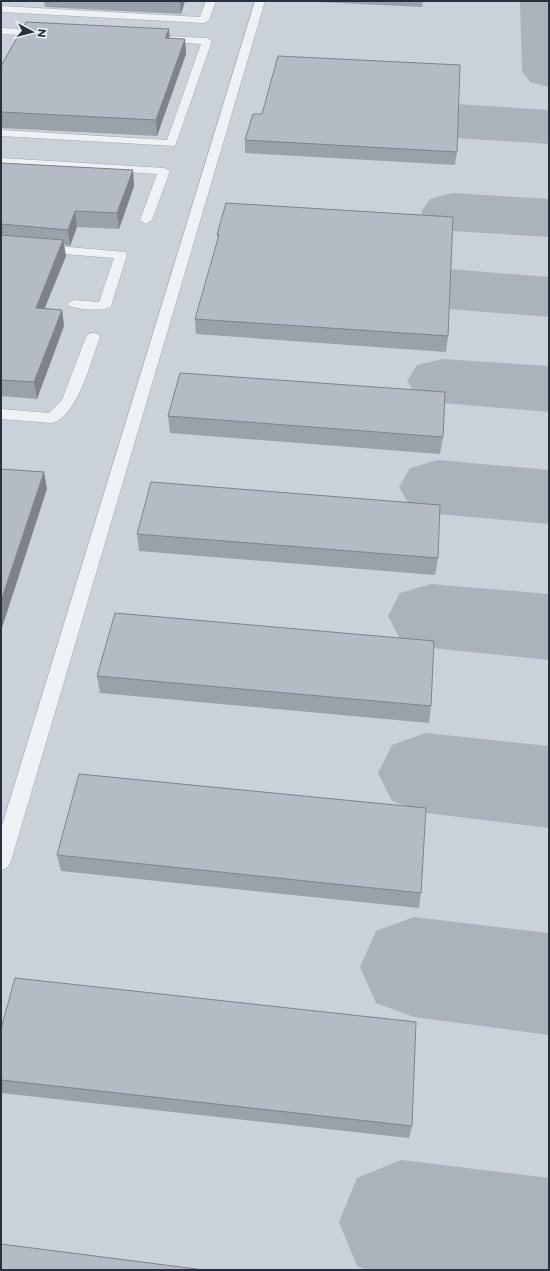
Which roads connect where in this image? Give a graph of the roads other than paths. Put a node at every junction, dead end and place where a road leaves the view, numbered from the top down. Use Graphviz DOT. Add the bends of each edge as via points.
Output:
graph roads {
  1 [pos="211,1"];
  2 [pos="260,1"];
  3 [pos="1,9"];
  4 [pos="1,31"];
  5 [pos="56,34"];
  6 [pos="151,38"];
  7 [pos="1,133"];
  8 [pos="1,161"];
  9 [pos="146,220"];
  10 [pos="1,245"];
  11 [pos="74,304"];
  12 [pos="93,337"];
  13 [pos="1,414"];
  14 [pos="1,861"];
  1 -- 3 [label="lane" via="204,20"];
  2 -- 14 [label="lane"];
  4 -- 5 [label="lane"];
  6 -- 7 [label="lane" via="207,41 171,144"];
  8 -- 9 [label="lane" via="164,171"];
  10 -- 11 [label="lane" via="122,255 104,306"];
  12 -- 13 [label="lane" via="68,402 52,418"];
}
